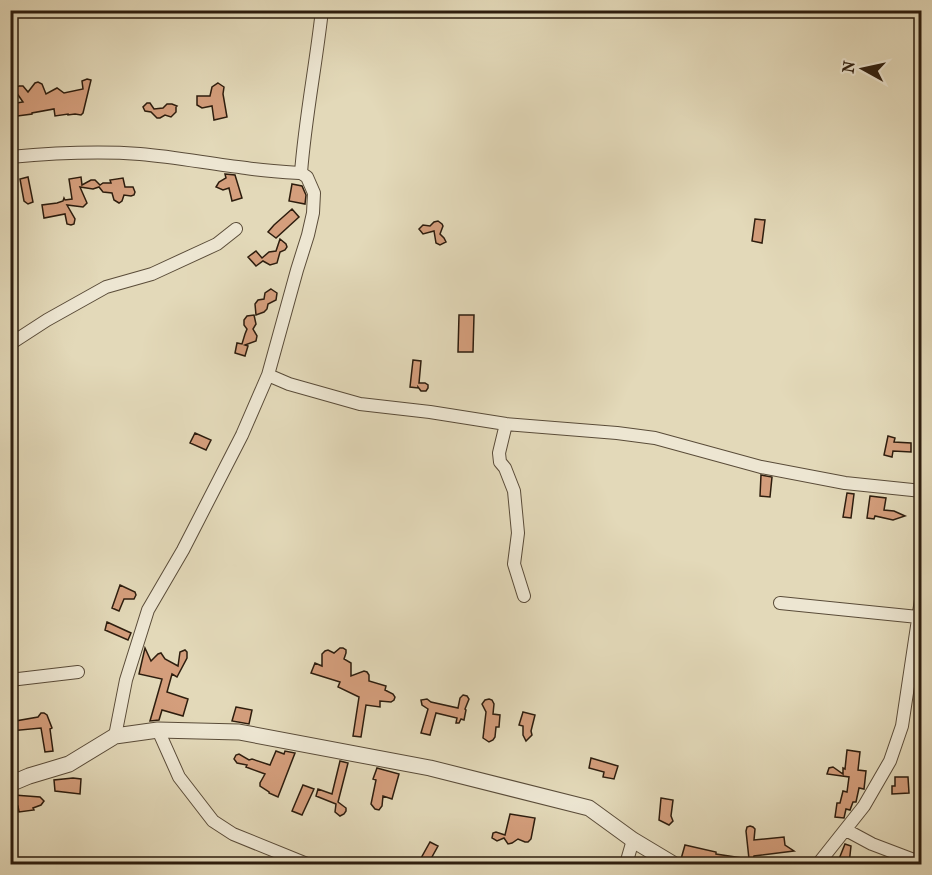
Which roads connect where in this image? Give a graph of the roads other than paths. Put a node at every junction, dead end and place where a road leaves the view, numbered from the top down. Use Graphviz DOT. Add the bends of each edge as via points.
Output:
graph roads {
  1 [pos="322,10"];
  2 [pos="10,157"];
  3 [pos="301,173"];
  4 [pos="236,229"];
  5 [pos="10,344"];
  6 [pos="268,375"];
  7 [pos="506,424"];
  8 [pos="921,491"];
  9 [pos="921,593"];
  10 [pos="524,596"];
  11 [pos="780,603"];
  12 [pos="920,613"];
  13 [pos="78,672"];
  14 [pos="10,680"];
  15 [pos="158,730"];
  16 [pos="115,736"];
  17 [pos="10,784"];
  18 [pos="846,830"];
  19 [pos="633,840"];
  20 [pos="307,864"];
  21 [pos="626,864"];
  22 [pos="673,864"];
  23 [pos="818,864"];
  24 [pos="921,864"];
  1 -- 3 [label="street"];
  2 -- 3 [label="street" via="104,152"];
  3 -- 6 [label="street" via="314,193 313,213"];
  4 -- 5 [label="street" via="217,244 152,274 106,287"];
  6 -- 7 [label="street" via="360,404"];
  6 -- 16 [label="street" via="242,435 148,610 126,680"];
  7 -- 8 [label="street" via="656,438 761,467 844,483"];
  7 -- 10 [label="street" via="499,453 514,491 518,533 514,564"];
  9 -- 12 [label="street"];
  11 -- 12 [label="street"];
  12 -- 18 [label="street" via="902,726 890,761"];
  13 -- 14 [label="street"];
  15 -- 16 [label="street"];
  15 -- 19 [label="street" via="239,732 430,768 589,808"];
  15 -- 20 [label="street" via="179,777 213,821 233,834"];
  16 -- 17 [label="street" via="69,764"];
  18 -- 23 [label="street"];
  18 -- 24 [label="street"];
  19 -- 21 [label="street"];
  19 -- 22 [label="street"];
}
